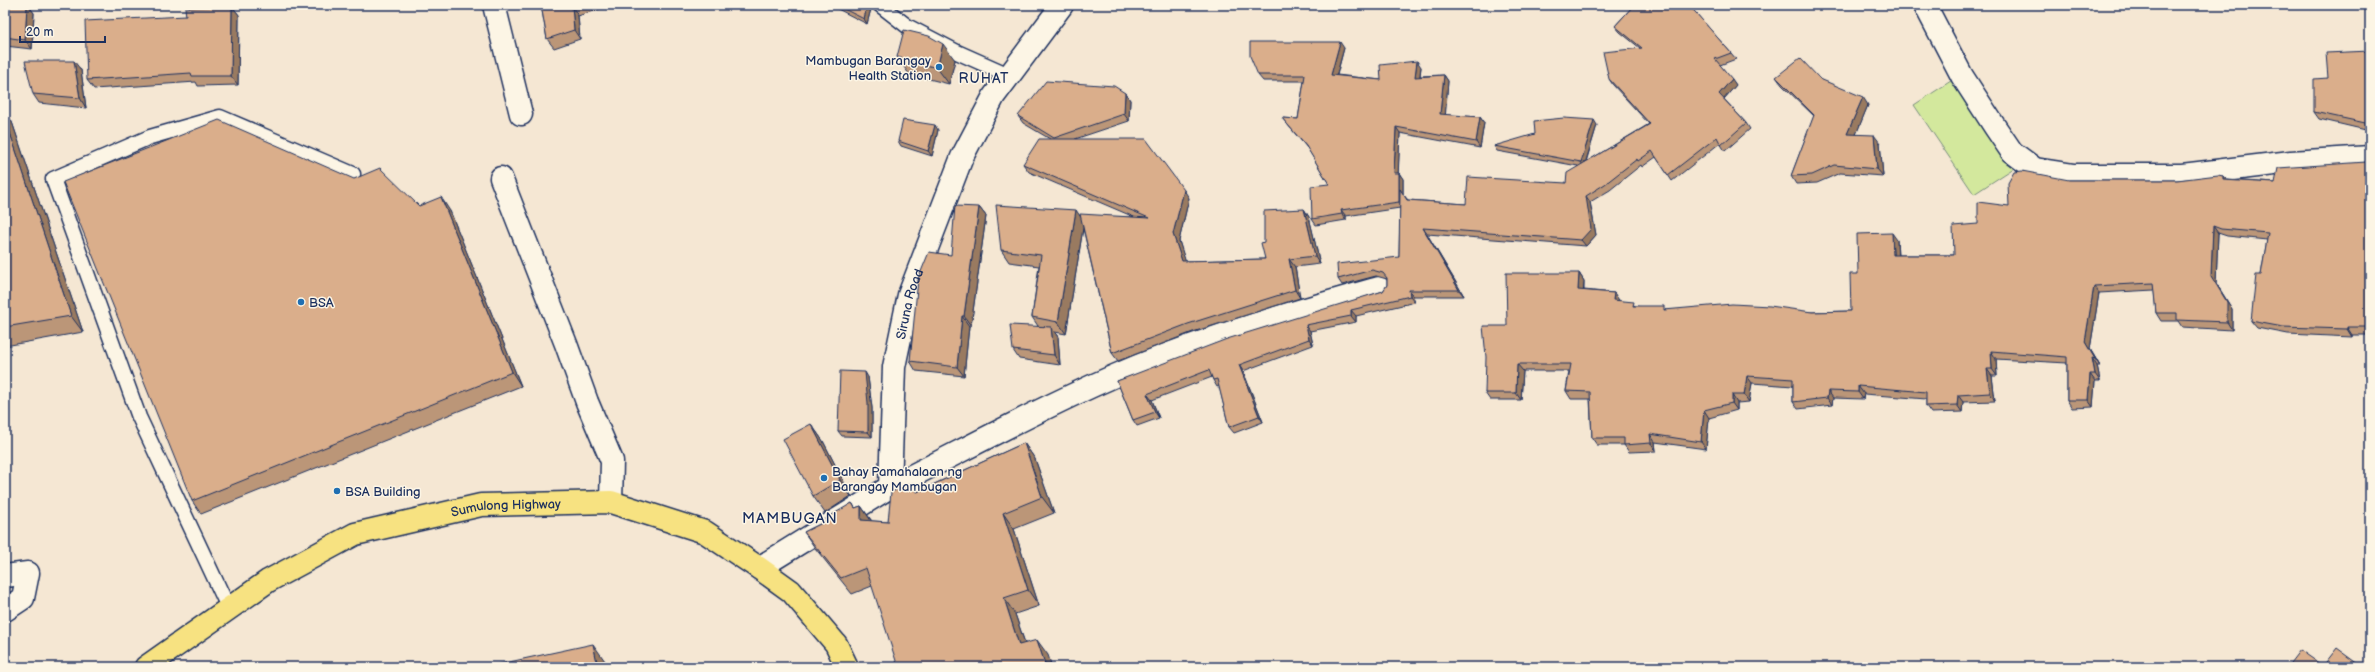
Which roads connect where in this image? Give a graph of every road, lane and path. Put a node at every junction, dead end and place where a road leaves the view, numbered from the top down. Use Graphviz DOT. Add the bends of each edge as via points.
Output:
graph roads {
  1 [pos="494,5"];
  2 [pos="880,5"];
  3 [pos="1062,5"];
  4 [pos="1925,5"];
  5 [pos="1002,72"];
  6 [pos="521,114"];
  7 [pos="2370,157"];
  8 [pos="353,174"];
  9 [pos="501,178"];
  10 [pos="1379,288"];
  11 [pos="890,487"];
  12 [pos="611,502"];
  13 [pos="759,568"];
  14 [pos="5,576"];
  15 [pos="228,607"];
  16 [pos="5,610"];
  17 [pos="146,667"];
  18 [pos="847,667"];
  1 -- 6 [label="street"];
  2 -- 5 [label="lane" via="907,26"];
  3 -- 11 [label="street, Siruna Road" via="994,96 962,157 909,295 894,367"];
  4 -- 7 [label="street" via="1962,76 1995,128 2012,152 2035,169 2074,175 2182,175 2291,162"];
  8 -- 15 [label="lane" via="220,117 150,137 53,179 139,417"];
  9 -- 12 [label="street" via="612,461"];
  10 -- 11 [label="street" via="1244,328 1138,366 1035,414"];
  11 -- 13 [label="street"];
  12 -- 13 [label="main road, Sumulong Highway" via="704,532"];
  12 -- 15 [label="main road, Sumulong Highway" via="481,505 355,534 268,581"];
  13 -- 18 [label="main road, Sumulong Highway" via="791,591 836,644"];
  14 -- 16 [label="street" via="28,573 23,598"];
  15 -- 17 [label="main road, Sumulong Highway"];
}
